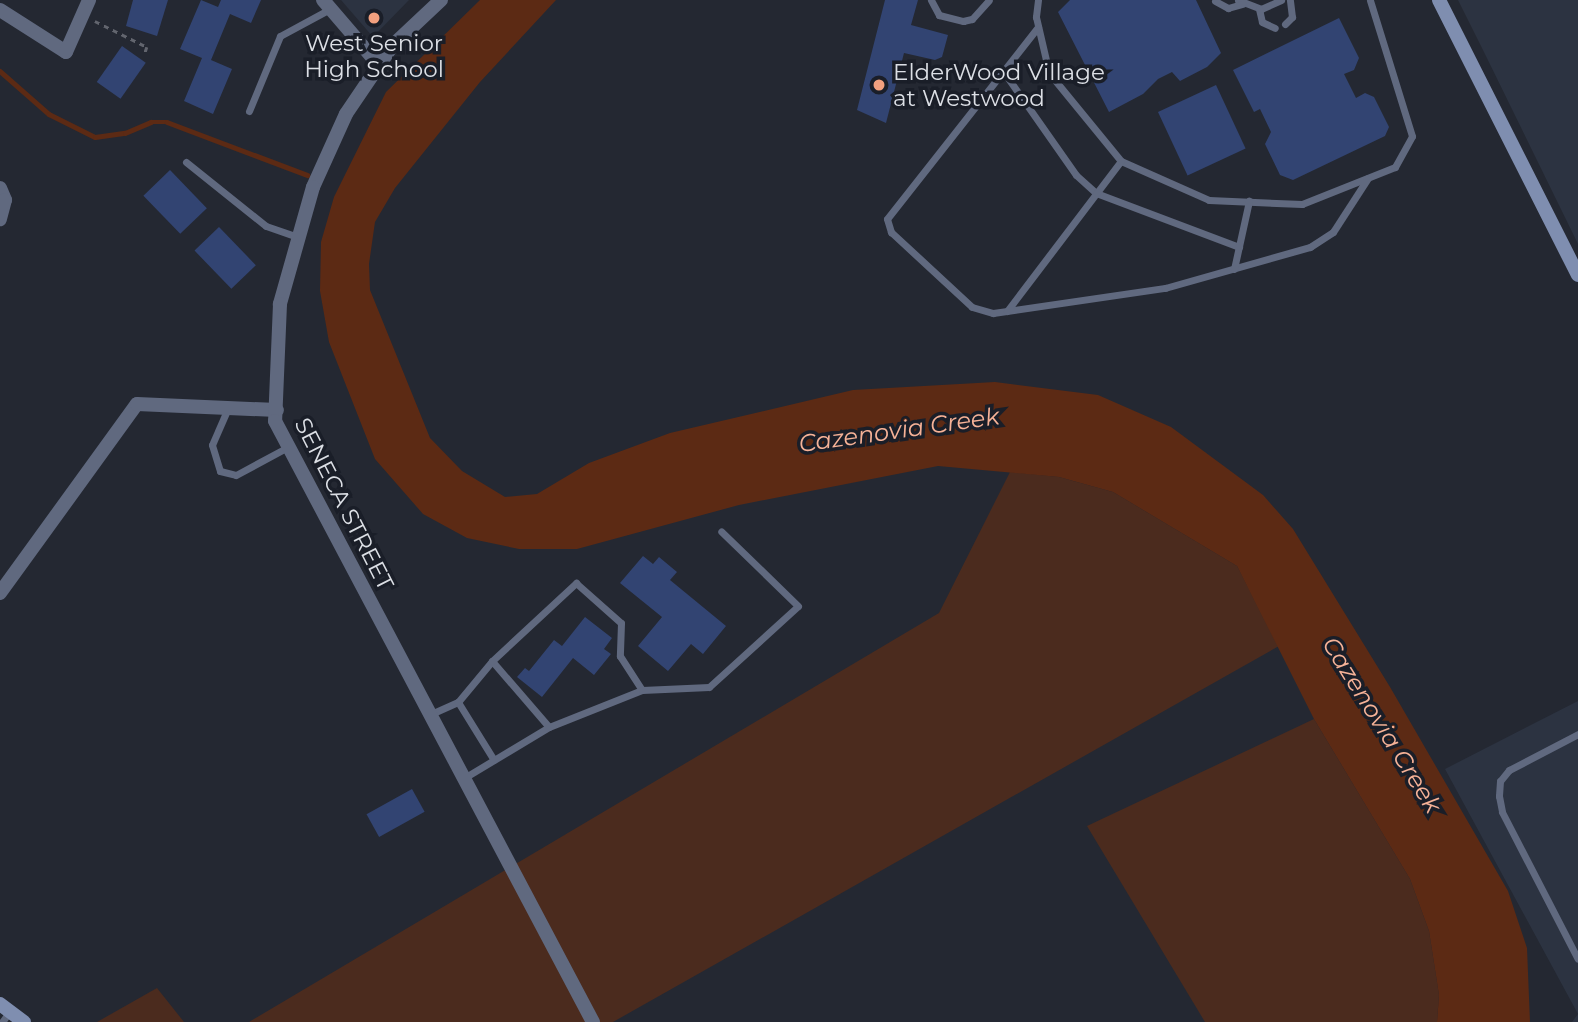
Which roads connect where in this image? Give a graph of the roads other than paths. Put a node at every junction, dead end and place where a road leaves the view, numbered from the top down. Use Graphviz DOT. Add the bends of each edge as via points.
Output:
graph roads {
  1 [pos="89,0"];
  2 [pos="441,0"];
  3 [pos="931,0"];
  4 [pos="989,0"];
  5 [pos="1038,0"];
  6 [pos="1281,0"];
  7 [pos="1290,0"];
  8 [pos="1370,0"];
  9 [pos="1439,0"];
  10 [pos="1215,1"];
  11 [pos="1240,2"];
  12 [pos="326,4"];
  13 [pos="1259,9"];
  14 [pos="0,10"];
  15 [pos="1285,24"];
  16 [pos="1038,27"];
  17 [pos="1275,28"];
  18 [pos="379,65"];
  19 [pos="1003,71"];
  20 [pos="248,111"];
  21 [pos="1121,161"];
  22 [pos="186,162"];
  23 [pos="1368,178"];
  24 [pos="0,188"];
  25 [pos="1096,193"];
  26 [pos="1249,201"];
  27 [pos="0,219"];
  28 [pos="299,238"];
  29 [pos="1239,247"];
  30 [pos="1234,269"];
  31 [pos="1578,275"];
  32 [pos="1006,311"];
  33 [pos="228,408"];
  34 [pos="277,410"];
  35 [pos="289,447"];
  36 [pos="721,531"];
  37 [pos="0,593"];
  38 [pos="492,661"];
  39 [pos="642,690"];
  40 [pos="458,702"];
  41 [pos="431,714"];
  42 [pos="549,727"];
  43 [pos="1578,734"];
  44 [pos="494,760"];
  45 [pos="464,779"];
  46 [pos="1578,959"];
  47 [pos="4,1012"];
  48 [pos="24,1022"];
  49 [pos="593,1022"];
  1 -- 14 [label="street" via="66,52"];
  2 -- 18 [label="street, SENECA STREET" via="392,46"];
  3 -- 4 [label="lane" via="939,15 963,21 972,19"];
  5 -- 16 [label="lane"];
  6 -- 13 [label="lane"];
  7 -- 15 [label="lane" via="1292,17"];
  8 -- 23 [label="lane" via="1412,136 1395,167"];
  9 -- 31 [label="main road"];
  10 -- 11 [label="lane" via="1228,8"];
  11 -- 13 [label="lane"];
  12 -- 18 [label="street"];
  12 -- 20 [label="lane" via="280,36"];
  13 -- 17 [label="lane" via="1262,22"];
  16 -- 19 [label="lane"];
  16 -- 21 [label="lane" via="1049,73"];
  18 -- 28 [label="street, SENECA STREET" via="346,114 313,187"];
  19 -- 25 [label="lane" via="1076,175"];
  19 -- 32 [label="lane" via="887,219 891,232 954,295 972,307"];
  21 -- 25 [label="lane"];
  21 -- 26 [label="lane" via="1209,200"];
  22 -- 28 [label="lane" via="266,226"];
  23 -- 26 [label="lane" via="1301,204"];
  23 -- 30 [label="lane" via="1333,232 1310,247"];
  24 -- 27 [label="street" via="5,200"];
  25 -- 29 [label="lane"];
  25 -- 32 [label="lane"];
  26 -- 29 [label="lane"];
  28 -- 34 [label="street, SENECA STREET" via="280,304"];
  29 -- 30 [label="lane"];
  30 -- 32 [label="lane" via="1165,288"];
  33 -- 34 [label="street"];
  33 -- 35 [label="lane" via="212,445 220,471 236,475"];
  33 -- 37 [label="street" via="137,404"];
  34 -- 35 [label="street, SENECA STREET" via="275,421"];
  35 -- 41 [label="street, SENECA STREET"];
  36 -- 39 [label="lane" via="798,606 709,687"];
  38 -- 39 [label="lane" via="576,583 621,623 620,656"];
  38 -- 40 [label="lane"];
  38 -- 42 [label="lane"];
  39 -- 42 [label="lane"];
  40 -- 41 [label="lane"];
  40 -- 44 [label="lane"];
  41 -- 45 [label="street, SENECA STREET"];
  42 -- 44 [label="lane"];
  43 -- 46 [label="lane" via="1509,770 1500,781 1499,796 1502,812"];
  44 -- 45 [label="lane"];
  45 -- 49 [label="street, SENECA STREET"];
  47 -- 48 [label="main road"];
}
